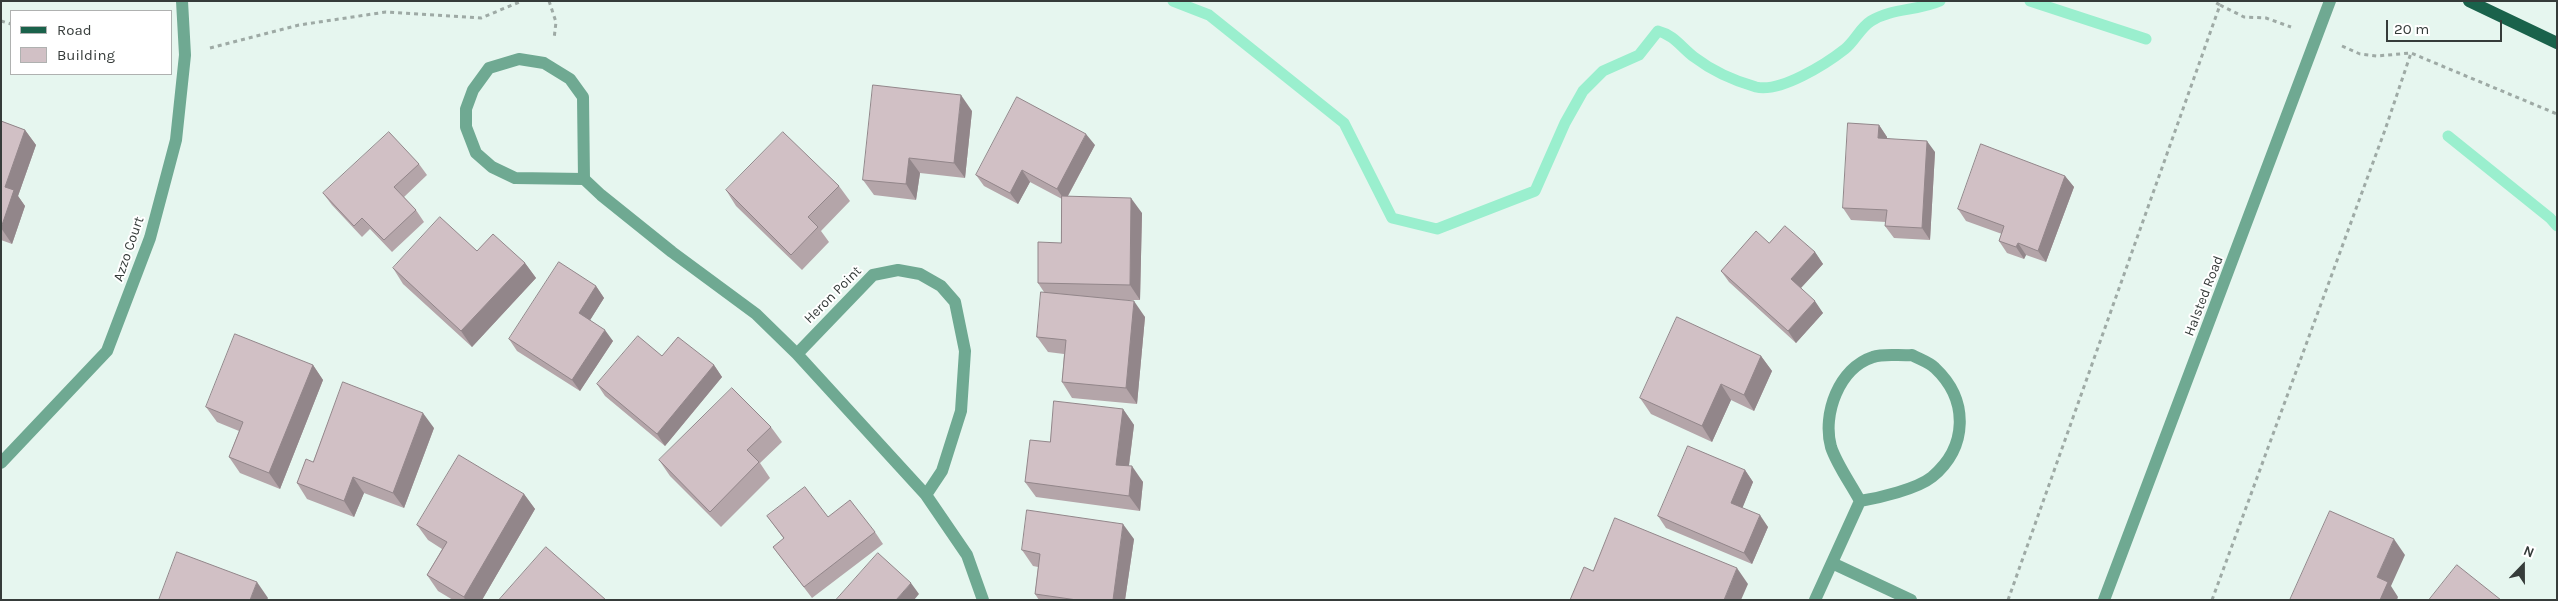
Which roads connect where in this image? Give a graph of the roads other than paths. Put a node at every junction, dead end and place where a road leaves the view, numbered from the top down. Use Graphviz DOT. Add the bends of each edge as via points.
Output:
graph roads {
  1 [pos="182,1"];
  2 [pos="2330,1"];
  3 [pos="2469,1"];
  4 [pos="2557,43"];
  5 [pos="584,179"];
  6 [pos="797,354"];
  7 [pos="1,463"];
  8 [pos="926,495"];
  9 [pos="1860,501"];
  10 [pos="1832,564"];
  11 [pos="983,600"];
  12 [pos="1815,600"];
  13 [pos="1912,600"];
  14 [pos="2104,600"];
  1 -- 7 [label="street, Azzo Court" via="185,55 176,140 150,238 107,351"];
  2 -- 14 [label="street, Halsted Road"];
  3 -- 4 [label="main road"];
  5 -- 5 [label="street" via="515,178 492,167 476,153 466,127 466,109 473,90 488,68 518,59 544,64 570,79 583,97"];
  5 -- 6 [label="street" via="672,252 756,314"];
  6 -- 8 [label="street"];
  6 -- 8 [label="street, Heron Point" via="873,275 898,270 920,274 941,286 956,302 965,351 961,411 942,471"];
  8 -- 11 [label="street" via="967,555"];
  9 -- 9 [label="street" via="1831,447 1828,424 1836,392 1852,370 1874,357 1912,355 1934,367 1955,393 1961,427 1949,459 1931,478 1887,496"];
  9 -- 10 [label="street"];
  10 -- 12 [label="street"];
  10 -- 13 [label="street"];
}
